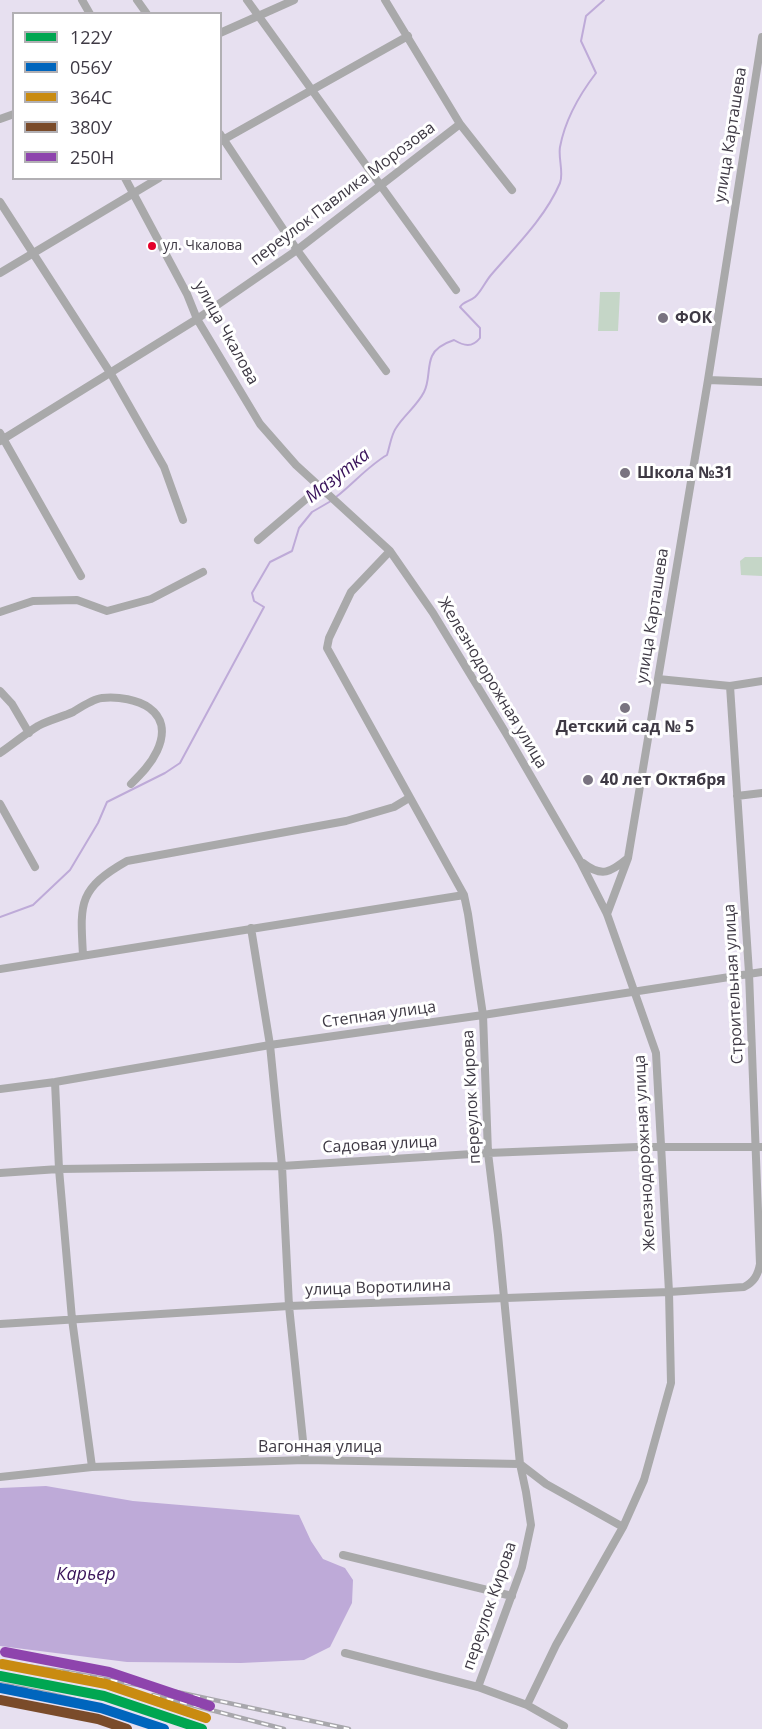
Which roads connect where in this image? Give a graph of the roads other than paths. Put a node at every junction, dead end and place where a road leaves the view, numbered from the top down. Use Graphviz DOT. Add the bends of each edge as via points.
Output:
graph roads {
  1 [pos="247,0"];
  2 [pos="294,0"];
  3 [pos="385,0"];
  4 [pos="258,17"];
  5 [pos="222,32"];
  6 [pos="408,36"];
  7 [pos="762,37"];
  8 [pos="312,90"];
  9 [pos="460,124"];
  10 [pos="222,138"];
  11 [pos="126,180"];
  12 [pos="156,180"];
  13 [pos="381,186"];
  14 [pos="512,190"];
  15 [pos="133,194"];
  16 [pos="0,202"];
  17 [pos="297,250"];
  18 [pos="33,253"];
  19 [pos="0,273"];
  20 [pos="456,290"];
  21 [pos="197,319"];
  22 [pos="386,371"];
  23 [pos="111,374"];
  24 [pos="708,380"];
  25 [pos="762,382"];
  26 [pos="1,438"];
  27 [pos="320,488"];
  28 [pos="183,520"];
  29 [pos="258,540"];
  30 [pos="390,551"];
  31 [pos="203,572"];
  32 [pos="81,576"];
  33 [pos="0,612"];
  34 [pos="658,679"];
  35 [pos="762,681"];
  36 [pos="730,686"];
  37 [pos="0,691"];
  38 [pos="29,733"];
  39 [pos="0,753"];
  40 [pos="131,784"];
  41 [pos="762,793"];
  42 [pos="737,796"];
  43 [pos="409,798"];
  44 [pos="0,804"];
  45 [pos="628,858"];
  46 [pos="580,861"];
  47 [pos="35,867"];
  48 [pos="464,895"];
  49 [pos="607,914"];
  50 [pos="251,928"];
  51 [pos="83,955"];
  52 [pos="0,969"];
  53 [pos="762,972"];
  54 [pos="749,973"];
  55 [pos="634,990"];
  56 [pos="483,1015"];
  57 [pos="270,1045"];
  58 [pos="55,1082"];
  59 [pos="0,1089"];
  60 [pos="660,1147"];
  61 [pos="759,1147"];
  62 [pos="488,1154"];
  63 [pos="282,1166"];
  64 [pos="60,1169"];
  65 [pos="0,1173"];
  66 [pos="755,1279"];
  67 [pos="669,1292"];
  68 [pos="503,1298"];
  69 [pos="289,1306"];
  70 [pos="72,1319"];
  71 [pos="0,1324"];
  72 [pos="306,1460"];
  73 [pos="520,1464"];
  74 [pos="92,1467"];
  75 [pos="0,1477"];
  76 [pos="623,1527"];
  77 [pos="343,1555"];
  78 [pos="512,1596"];
  79 [pos="345,1653"];
  80 [pos="478,1688"];
  81 [pos="527,1705"];
  82 [pos="564,1726"];
  1 -- 4 [label="street"];
  2 -- 4 [label="street"];
  3 -- 6 [label="street"];
  4 -- 5 [label="street"];
  4 -- 8 [label="street"];
  6 -- 8 [label="street"];
  6 -- 9 [label="street"];
  7 -- 24 [label="street, улица Карташева"];
  8 -- 10 [label="street"];
  8 -- 13 [label="street"];
  9 -- 13 [label="street, переулок Павлика Морозова"];
  9 -- 14 [label="street"];
  10 -- 17 [label="street"];
  11 -- 15 [label="street, улица Чкалова"];
  12 -- 15 [label="street"];
  13 -- 17 [label="street, переулок Павлика Морозова"];
  13 -- 20 [label="street"];
  15 -- 18 [label="street"];
  15 -- 21 [label="street, улица Чкалова"];
  16 -- 18 [label="street"];
  17 -- 21 [label="street, переулок Павлика Морозова"];
  17 -- 22 [label="street"];
  18 -- 19 [label="street"];
  18 -- 23 [label="street"];
  21 -- 23 [label="street, переулок Павлика Морозова"];
  21 -- 27 [label="street, улица Чкалова" via="260,424"];
  23 -- 26 [label="street, переулок Павлика Морозова"];
  23 -- 28 [label="street" via="164,467"];
  24 -- 25 [label="street"];
  24 -- 34 [label="street, улица Карташева"];
  26 -- 32 [label="street"];
  27 -- 29 [label="street"];
  27 -- 30 [label="street, Железнодорожная улица"];
  30 -- 43 [label="street, переулок Кирова" via="351,592 327,648"];
  30 -- 46 [label="street, Железнодорожная улица" via="433,612"];
  31 -- 33 [label="street" via="151,598 107,611 77,600 33,601"];
  34 -- 36 [label="street"];
  34 -- 45 [label="street, улица Карташева"];
  35 -- 36 [label="street"];
  36 -- 42 [label="street, Строительная улица"];
  37 -- 38 [label="street"];
  38 -- 39 [label="street"];
  38 -- 40 [label="street" via="100,698 144,703 155,713 162,734 153,760"];
  41 -- 42 [label="street"];
  42 -- 54 [label="street, Строительная улица"];
  43 -- 48 [label="street, переулок Кирова"];
  43 -- 51 [label="street" via="394,807 346,821 127,861 108,872 84,899"];
  44 -- 47 [label="street"];
  45 -- 46 [label="street" via="607,872 597,872"];
  45 -- 49 [label="street, улица Карташева"];
  46 -- 49 [label="street, Железнодорожная улица"];
  48 -- 50 [label="street"];
  48 -- 56 [label="street, переулок Кирова"];
  49 -- 55 [label="street, Железнодорожная улица"];
  50 -- 51 [label="street"];
  50 -- 57 [label="street"];
  51 -- 52 [label="street"];
  53 -- 54 [label="street, Степная улица"];
  54 -- 55 [label="street, Степная улица"];
  54 -- 61 [label="street, Строительная улица"];
  55 -- 56 [label="street, Степная улица"];
  55 -- 60 [label="street, Железнодорожная улица" via="656,1053"];
  56 -- 57 [label="street, Степная улица"];
  56 -- 62 [label="street, переулок Кирова"];
  57 -- 58 [label="street, Степная улица"];
  57 -- 63 [label="street"];
  58 -- 59 [label="street, Степная улица"];
  58 -- 64 [label="street"];
  60 -- 61 [label="street, Садовая улица"];
  60 -- 62 [label="street, Садовая улица"];
  60 -- 67 [label="street, Железнодорожная улица"];
  61 -- 66 [label="street, Строительная улица" via="760,1264"];
  62 -- 63 [label="street, Садовая улица"];
  62 -- 68 [label="street, переулок Кирова"];
  63 -- 64 [label="street, Садовая улица"];
  63 -- 69 [label="street"];
  64 -- 65 [label="street, Садовая улица"];
  64 -- 70 [label="street"];
  66 -- 67 [label="street, улица Воротилина" via="744,1287"];
  67 -- 68 [label="street, улица Воротилина"];
  67 -- 76 [label="street, Железнодорожная улица" via="671,1383 644,1480"];
  68 -- 69 [label="street, улица Воротилина"];
  68 -- 73 [label="street, переулок Кирова"];
  69 -- 70 [label="street, улица Воротилина"];
  69 -- 72 [label="street"];
  70 -- 71 [label="street, улица Воротилина"];
  70 -- 74 [label="street"];
  72 -- 73 [label="street, Вагонная улица"];
  72 -- 74 [label="street, Вагонная улица"];
  73 -- 76 [label="street" via="546,1484"];
  73 -- 78 [label="street, переулок Кирова" via="531,1525"];
  74 -- 75 [label="street, Вагонная улица"];
  76 -- 81 [label="street, Железнодорожная улица"];
  77 -- 78 [label="street"];
  78 -- 80 [label="street, переулок Кирова"];
  79 -- 80 [label="street"];
  80 -- 81 [label="street"];
  81 -- 82 [label="street"];
}
